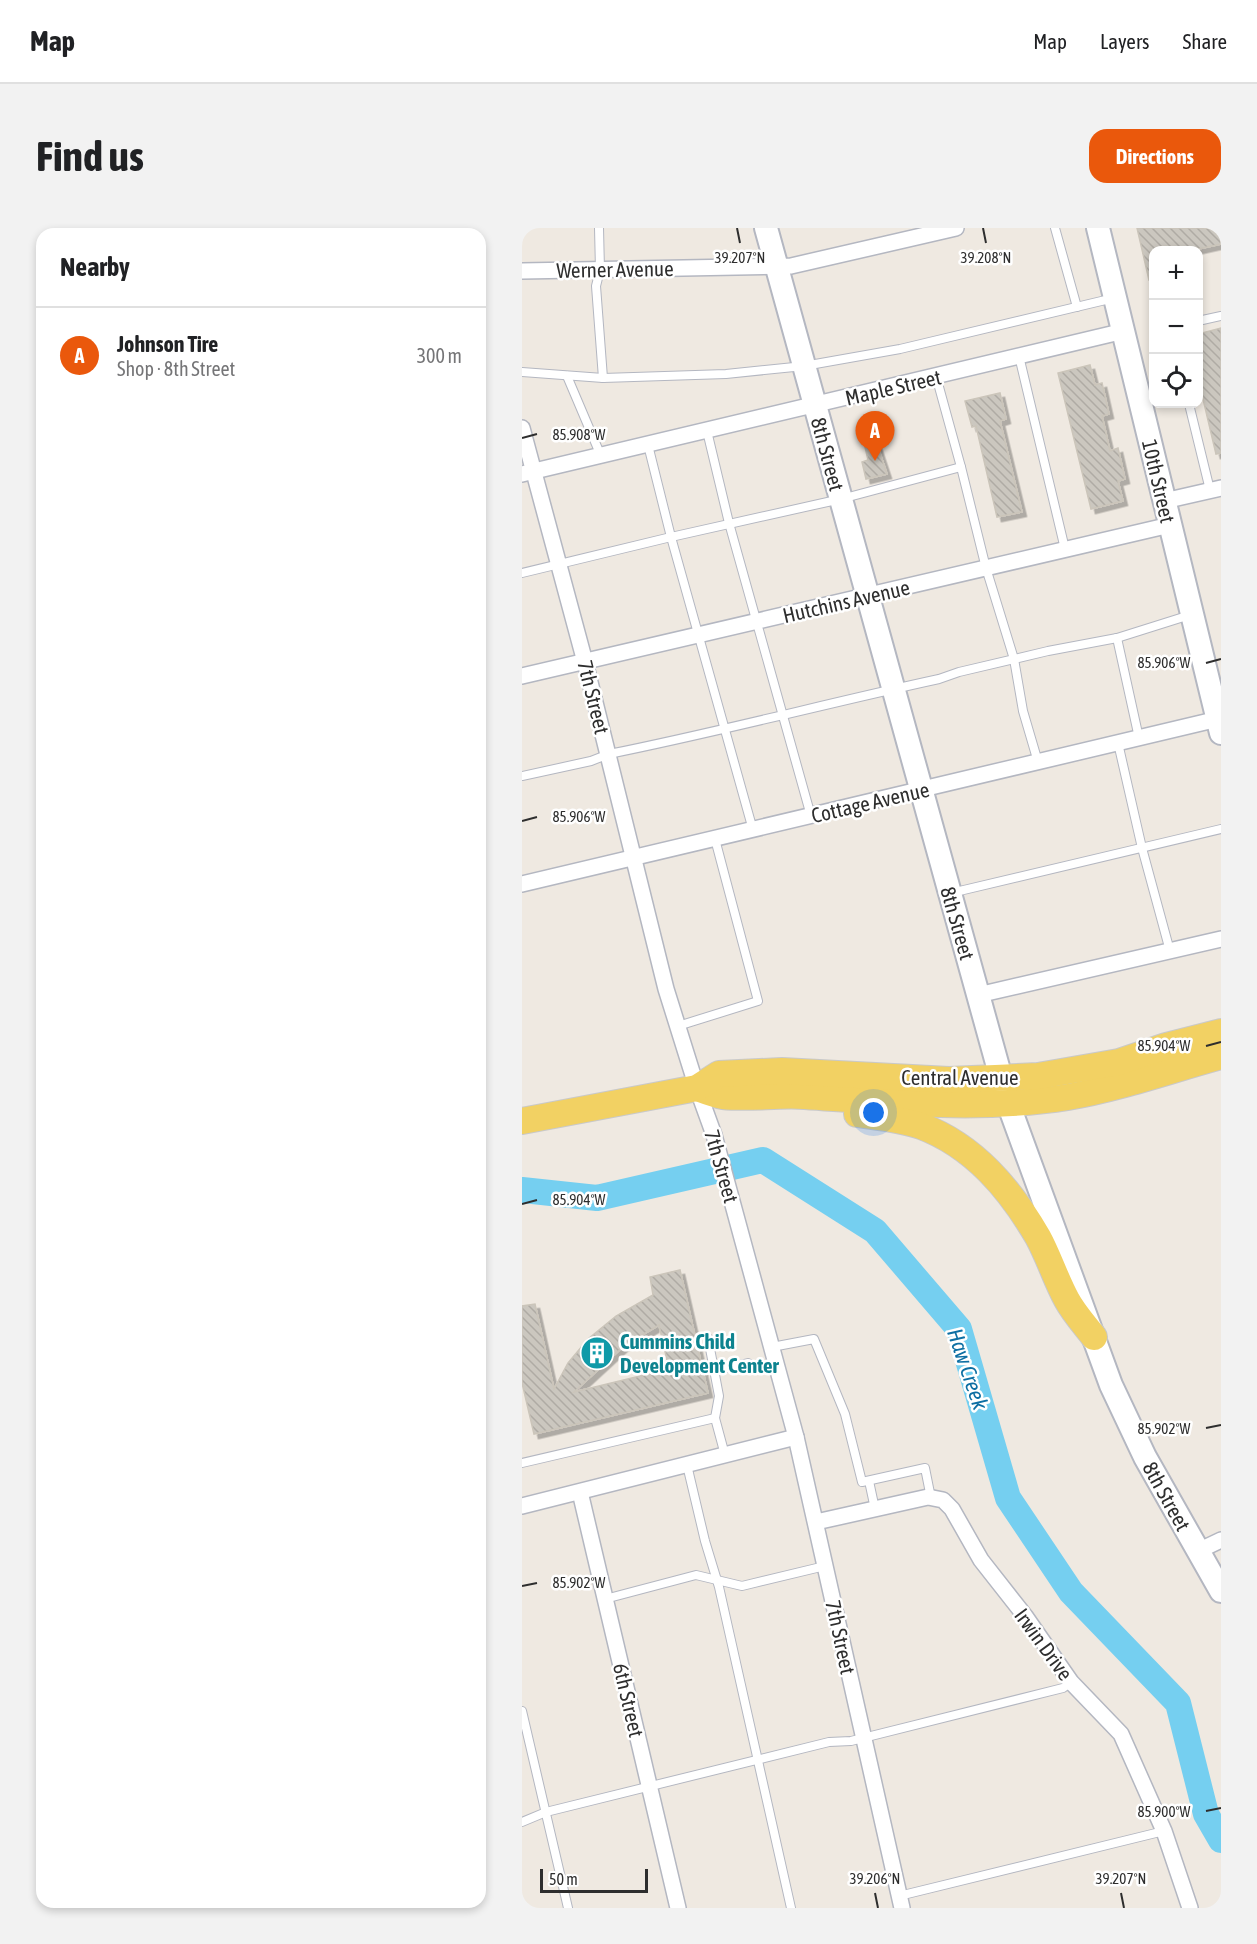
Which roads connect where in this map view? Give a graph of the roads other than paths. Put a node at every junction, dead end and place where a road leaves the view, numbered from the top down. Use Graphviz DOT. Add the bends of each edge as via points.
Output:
graph roads {
  1 [pos="599,228"];
  2 [pos="766,228"];
  3 [pos="956,228"];
  4 [pos="1055,228"];
  5 [pos="1098,228"];
  6 [pos="777,266"];
  7 [pos="600,270"];
  8 [pos="522,271"];
  9 [pos="1116,298"];
  10 [pos="1077,307"];
  11 [pos="1221,316"];
  12 [pos="1203,320"];
  13 [pos="1124,331"];
  14 [pos="1019,356"];
  15 [pos="804,366"];
  16 [pos="522,372"];
  17 [pos="567,376"];
  18 [pos="936,376"];
  19 [pos="603,378"];
  20 [pos="815,405"];
  21 [pos="1190,408"];
  22 [pos="522,429"];
  23 [pos="707,431"];
  24 [pos="648,445"];
  25 [pos="601,456"];
  26 [pos="961,467"];
  27 [pos="528,473"];
  28 [pos="1216,489"];
  29 [pos="841,499"];
  30 [pos="1164,501"];
  31 [pos="729,523"];
  32 [pos="1170,525"];
  33 [pos="671,537"];
  34 [pos="1065,549"];
  35 [pos="559,565"];
  36 [pos="986,568"];
  37 [pos="522,573"];
  38 [pos="867,596"];
  39 [pos="1192,614"];
  40 [pos="758,621"];
  41 [pos="700,635"];
  42 [pos="1117,639"];
  43 [pos="1014,659"];
  44 [pos="585,662"];
  45 [pos="522,676"];
  46 [pos="893,689"];
  47 [pos="783,714"];
  48 [pos="1219,726"];
  49 [pos="726,730"];
  50 [pos="1139,738"];
  51 [pos="1118,743"];
  52 [pos="609,754"];
  53 [pos="1038,762"];
  54 [pos="522,776"];
  55 [pos="921,790"];
  56 [pos="810,816"];
  57 [pos="1221,829"];
  58 [pos="753,830"];
  59 [pos="715,838"];
  60 [pos="1142,848"];
  61 [pos="635,857"];
  62 [pos="523,880"];
  63 [pos="950,894"];
  64 [pos="1221,939"];
  65 [pos="1170,951"];
  66 [pos="978,995"];
  67 [pos="678,1026"];
  68 [pos="1221,1032"];
  69 [pos="1221,1056"];
  70 [pos="1001,1078"];
  71 [pos="697,1088"];
  72 [pos="787,1095"];
  73 [pos="1008,1103"];
  74 [pos="522,1121"];
  75 [pos="1094,1337"];
  76 [pos="708,1338"];
  77 [pos="772,1347"];
  78 [pos="748,1363"];
  79 [pos="715,1371"];
  80 [pos="715,1418"];
  81 [pos="796,1437"];
  82 [pos="726,1455"];
  83 [pos="522,1463"];
  84 [pos="687,1465"];
  85 [pos="869,1481"];
  86 [pos="580,1492"];
  87 [pos="931,1498"];
  88 [pos="522,1506"];
  89 [pos="874,1509"];
  90 [pos="816,1522"];
  91 [pos="1221,1540"];
  92 [pos="1198,1551"];
  93 [pos="825,1566"];
  94 [pos="717,1580"];
  95 [pos="1221,1591"];
  96 [pos="605,1599"];
  97 [pos="1071,1682"];
  98 [pos="522,1711"];
  99 [pos="862,1737"];
  100 [pos="757,1760"];
  101 [pos="650,1787"];
  102 [pos="546,1812"];
  103 [pos="522,1822"];
  104 [pos="1164,1831"];
  105 [pos="900,1905"];
  106 [pos="568,1908"];
  107 [pos="678,1908"];
  108 [pos="791,1908"];
  109 [pos="1190,1908"];
  1 -- 7 [label="lane"];
  2 -- 6 [label="street, 8th Street"];
  3 -- 6 [label="street, Werner Avenue"];
  4 -- 10 [label="lane"];
  5 -- 9 [label="street, 10th Street"];
  6 -- 7 [label="street, Werner Avenue"];
  6 -- 15 [label="street, 8th Street"];
  7 -- 8 [label="street, Werner Avenue"];
  7 -- 19 [label="lane" via="596,286"];
  9 -- 10 [label="lane"];
  9 -- 13 [label="street, 10th Street"];
  10 -- 15 [label="lane" via="900,350"];
  11 -- 12 [label="lane"];
  13 -- 14 [label="street, Maple Street"];
  13 -- 30 [label="street, 10th Street"];
  14 -- 18 [label="street, Maple Street"];
  14 -- 34 [label="lane"];
  15 -- 19 [label="lane" via="726,374"];
  15 -- 20 [label="street, 8th Street"];
  16 -- 17 [label="lane"];
  17 -- 19 [label="lane"];
  17 -- 25 [label="lane"];
  18 -- 20 [label="street, Maple Street"];
  18 -- 26 [label="lane"];
  20 -- 23 [label="street, Maple Street"];
  20 -- 29 [label="street, 8th Street"];
  21 -- 28 [label="lane"];
  22 -- 27 [label="street, 7th Street"];
  23 -- 24 [label="street, Maple Street"];
  23 -- 31 [label="lane"];
  24 -- 25 [label="street, Maple Street"];
  24 -- 33 [label="lane"];
  25 -- 27 [label="street, Maple Street"];
  26 -- 29 [label="lane"];
  26 -- 36 [label="lane"];
  27 -- 35 [label="street, 7th Street"];
  28 -- 30 [label="street"];
  29 -- 31 [label="lane"];
  29 -- 38 [label="street, 8th Street"];
  30 -- 32 [label="street, 10th Street"];
  31 -- 33 [label="lane"];
  31 -- 40 [label="lane"];
  32 -- 34 [label="street, Hutchins Avenue"];
  32 -- 39 [label="street, 10th Street"];
  33 -- 35 [label="lane"];
  33 -- 41 [label="lane"];
  34 -- 36 [label="street, Hutchins Avenue"];
  35 -- 37 [label="lane"];
  35 -- 44 [label="street, 7th Street"];
  36 -- 38 [label="street, Hutchins Avenue"];
  36 -- 43 [label="lane"];
  38 -- 40 [label="street, Hutchins Avenue"];
  38 -- 46 [label="street, 8th Street"];
  39 -- 42 [label="lane"];
  39 -- 48 [label="street, 10th Street"];
  40 -- 41 [label="street, Hutchins Avenue"];
  40 -- 47 [label="lane"];
  41 -- 44 [label="street, Hutchins Avenue"];
  41 -- 49 [label="lane"];
  42 -- 43 [label="lane"];
  42 -- 50 [label="lane"];
  43 -- 46 [label="lane"];
  43 -- 53 [label="lane" via="1023,711"];
  44 -- 45 [label="street, Hutchins Avenue"];
  44 -- 52 [label="street, 7th Street"];
  46 -- 47 [label="lane"];
  46 -- 55 [label="street, 8th Street"];
  47 -- 49 [label="lane"];
  47 -- 56 [label="lane"];
  48 -- 50 [label="street, Cottage Avenue"];
  49 -- 52 [label="lane"];
  49 -- 58 [label="lane"];
  50 -- 51 [label="street, Cottage Avenue"];
  51 -- 53 [label="street, Cottage Avenue"];
  51 -- 60 [label="lane"];
  52 -- 54 [label="lane"];
  52 -- 61 [label="street, 7th Street"];
  53 -- 55 [label="street, Cottage Avenue"];
  55 -- 56 [label="street, Cottage Avenue"];
  55 -- 63 [label="street, 8th Street"];
  56 -- 58 [label="street, Cottage Avenue"];
  57 -- 60 [label="lane"];
  58 -- 59 [label="street, Cottage Avenue"];
  59 -- 61 [label="street, Cottage Avenue"];
  59 -- 67 [label="lane" via="758,1001"];
  60 -- 63 [label="lane"];
  60 -- 65 [label="lane"];
  61 -- 62 [label="street, Cottage Avenue"];
  61 -- 67 [label="street, 7th Street"];
  63 -- 66 [label="street, 8th Street"];
  64 -- 65 [label="street"];
  65 -- 66 [label="street"];
  66 -- 70 [label="street, 8th Street"];
  67 -- 71 [label="street, 7th Street"];
  68 -- 70 [label="main road, Central Avenue" via="1090,1068"];
  69 -- 73 [label="main road, Central Avenue" via="1104,1090"];
  70 -- 71 [label="main road, Central Avenue" via="912,1079 782,1071 719,1074"];
  70 -- 73 [label="street, 8th Street"];
  71 -- 72 [label="main road, Central Avenue" via="723,1096"];
  71 -- 74 [label="main road, Central Avenue"];
  71 -- 77 [label="street, 7th Street" via="714,1135"];
  72 -- 73 [label="main road, Central Avenue" via="916,1103"];
  72 -- 75 [label="main road" via="812,1110 881,1117 920,1126 988,1167 1014,1198 1039,1239 1067,1301"];
  73 -- 75 [label="street, 8th Street"];
  75 -- 92 [label="street, 8th Street" via="1145,1457"];
  76 -- 79 [label="lane"];
  77 -- 81 [label="street, 7th Street"];
  77 -- 85 [label="lane" via="814,1339 844,1414 862,1482"];
  78 -- 79 [label="lane"];
  79 -- 80 [label="lane" via="719,1396"];
  80 -- 82 [label="lane"];
  80 -- 83 [label="lane"];
  81 -- 82 [label="street"];
  81 -- 90 [label="street, 7th Street"];
  82 -- 84 [label="street"];
  84 -- 86 [label="street"];
  84 -- 94 [label="lane"];
  85 -- 87 [label="lane" via="925,1468"];
  85 -- 89 [label="lane"];
  86 -- 88 [label="street"];
  86 -- 96 [label="street, 6th Street"];
  87 -- 89 [label="street"];
  87 -- 97 [label="street, Irwin Drive" via="943,1500 952,1509 981,1560"];
  89 -- 90 [label="street"];
  90 -- 93 [label="street, 7th Street"];
  91 -- 92 [label="street"];
  92 -- 95 [label="street, 8th Street"];
  93 -- 94 [label="lane" via="742,1586"];
  93 -- 99 [label="street, 7th Street"];
  94 -- 96 [label="lane" via="696,1575"];
  94 -- 100 [label="lane"];
  96 -- 101 [label="street, 6th Street"];
  97 -- 99 [label="lane" via="1063,1688"];
  97 -- 104 [label="street, Irwin Drive" via="1121,1734"];
  98 -- 102 [label="lane"];
  99 -- 100 [label="lane"];
  99 -- 105 [label="street, 7th Street"];
  100 -- 101 [label="lane"];
  100 -- 108 [label="lane"];
  101 -- 102 [label="lane"];
  101 -- 107 [label="street, 6th Street"];
  102 -- 103 [label="lane"];
  102 -- 106 [label="lane"];
  104 -- 105 [label="lane"];
  104 -- 109 [label="street, Irwin Drive"];
}
